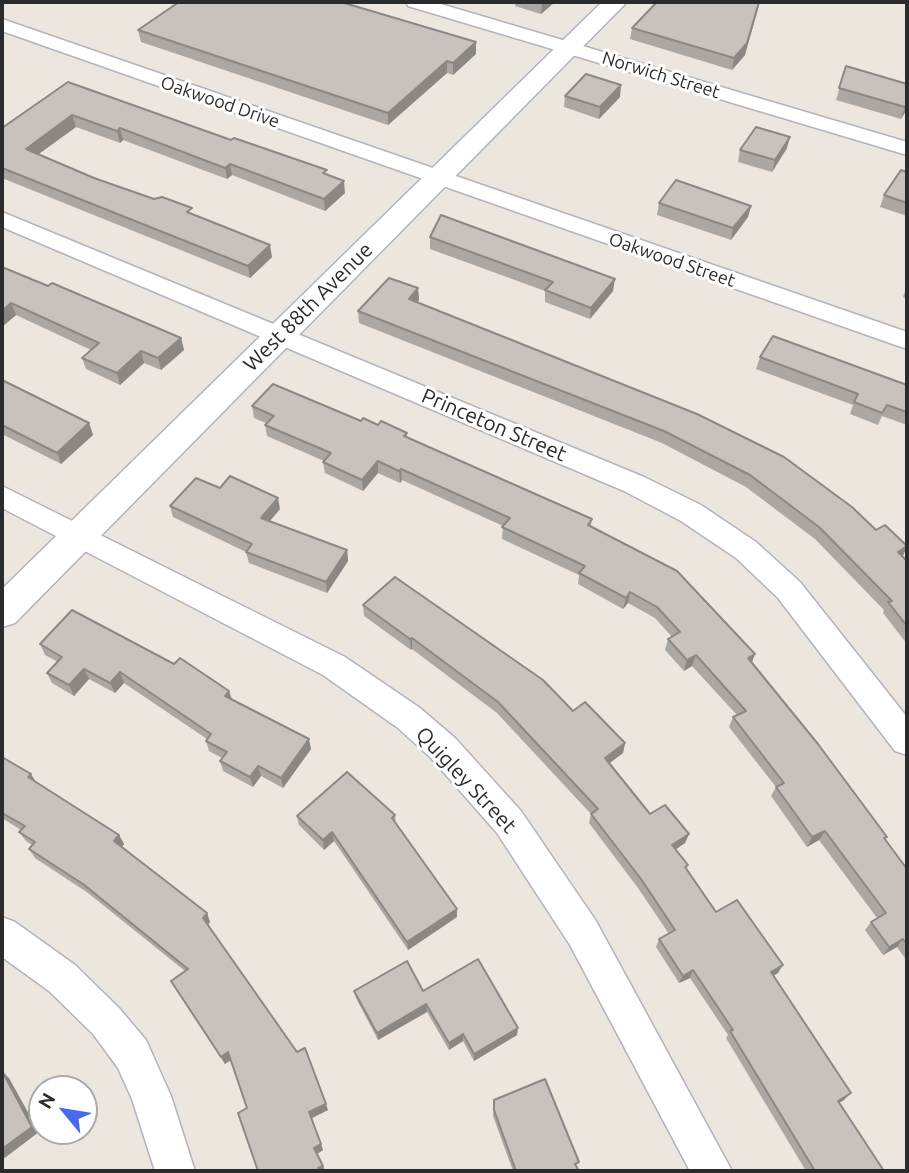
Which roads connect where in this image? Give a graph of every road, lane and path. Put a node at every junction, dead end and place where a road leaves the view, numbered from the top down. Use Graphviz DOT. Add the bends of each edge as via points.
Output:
graph roads {
  1 [pos="415,2"];
  2 [pos="615,2"];
  3 [pos="2,25"];
  4 [pos="569,48"];
  5 [pos="907,149"];
  6 [pos="438,178"];
  7 [pos="2,219"];
  8 [pos="281,334"];
  9 [pos="907,341"];
  10 [pos="2,496"];
  11 [pos="79,536"];
  12 [pos="2,612"];
  13 [pos="907,741"];
  14 [pos="2,935"];
  15 [pos="175,1171"];
  16 [pos="712,1171"];
  1 -- 4 [label="street, Norwich Street"];
  2 -- 4 [label="street, West 88th Avenue"];
  3 -- 6 [label="street, Oakwood Drive"];
  4 -- 5 [label="street, Norwich Street"];
  4 -- 6 [label="street, West 88th Avenue"];
  6 -- 8 [label="street, West 88th Avenue"];
  6 -- 9 [label="street, Oakwood Street"];
  7 -- 8 [label="street, Princeton Street"];
  8 -- 11 [label="street, West 88th Avenue"];
  8 -- 13 [label="street, Princeton Street" via="634,484 719,530 789,590"];
  10 -- 11 [label="street, Quigley Street"];
  11 -- 12 [label="street, West 88th Avenue"];
  11 -- 16 [label="street, Quigley Street" via="334,666 409,718 443,748 509,822 583,933"];
  14 -- 15 [label="street" via="62,978 132,1054"];
}
